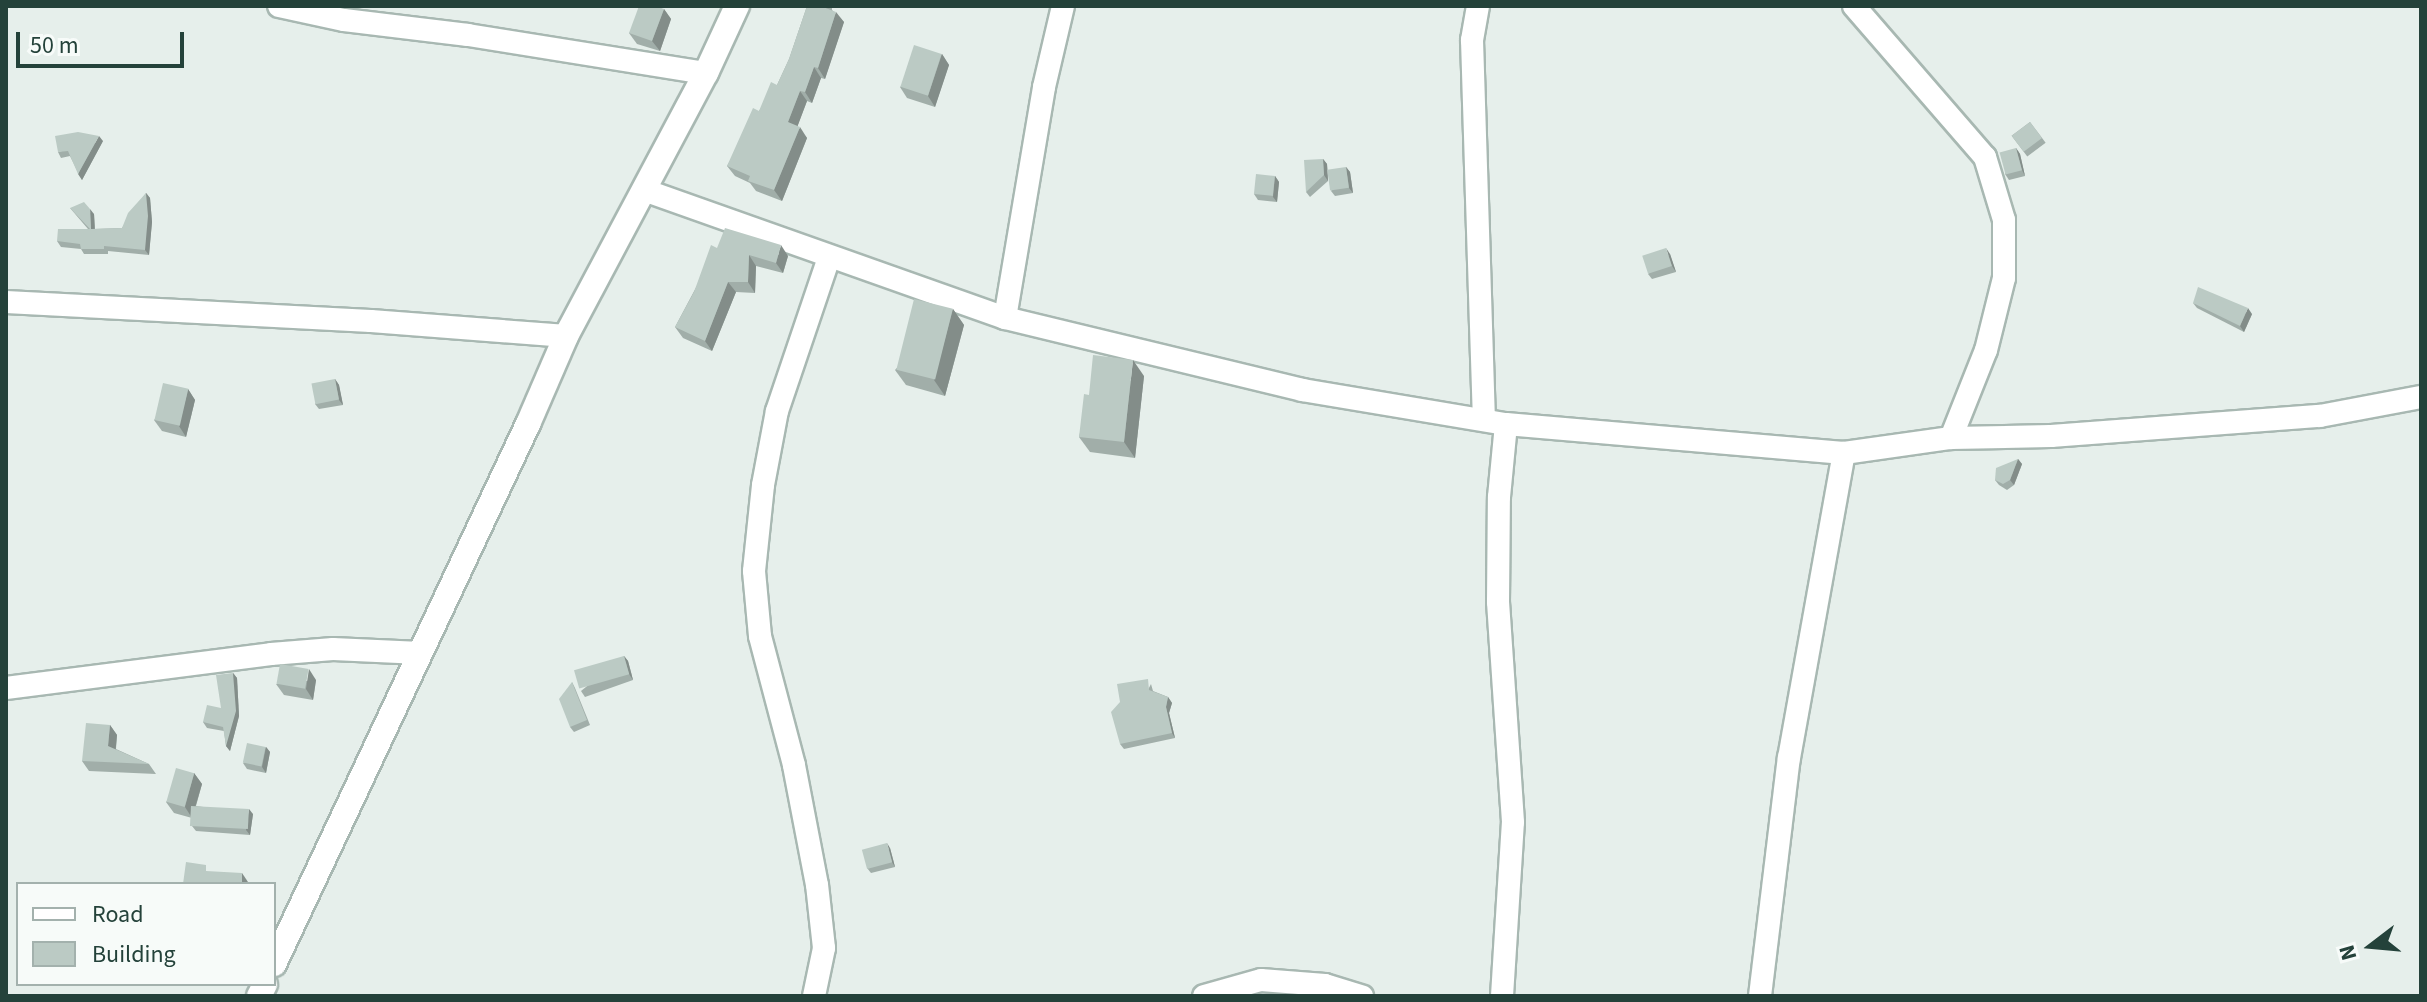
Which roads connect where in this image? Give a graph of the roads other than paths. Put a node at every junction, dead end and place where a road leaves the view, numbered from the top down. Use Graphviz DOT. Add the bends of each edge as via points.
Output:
graph roads {
  1 [pos="279,6"];
  2 [pos="737,6"];
  3 [pos="1063,6"];
  4 [pos="1478,6"];
  5 [pos="1854,6"];
  6 [pos="706,73"];
  7 [pos="644,190"];
  8 [pos="829,257"];
  9 [pos="6,302"];
  10 [pos="1005,318"];
  11 [pos="566,336"];
  12 [pos="2421,397"];
  13 [pos="1495,422"];
  14 [pos="1951,438"];
  15 [pos="1844,453"];
  16 [pos="421,653"];
  17 [pos="6,688"];
  18 [pos="276,960"];
  19 [pos="814,996"];
  20 [pos="1204,996"];
  21 [pos="1362,996"];
  22 [pos="1502,996"];
  23 [pos="1760,996"];
  1 -- 6 [label="street"];
  2 -- 6 [label="main road"];
  3 -- 10 [label="street"];
  4 -- 13 [label="street" via="1472,40"];
  5 -- 14 [label="street" via="1985,157 2004,220 2004,278 1986,350"];
  6 -- 7 [label="main road"];
  7 -- 8 [label="street"];
  7 -- 11 [label="main road"];
  8 -- 10 [label="street"];
  8 -- 19 [label="street" via="777,411 754,571 760,636 794,765 817,885 824,948"];
  9 -- 11 [label="street"];
  10 -- 13 [label="street" via="1302,390"];
  11 -- 16 [label="main road"];
  12 -- 14 [label="street" via="2320,416"];
  13 -- 15 [label="street"];
  13 -- 22 [label="street" via="1498,602 1513,822"];
  14 -- 15 [label="street"];
  15 -- 23 [label="street" via="1789,758"];
  16 -- 17 [label="street" via="333,649 271,654"];
  16 -- 18 [label="main road"];
  20 -- 21 [label="street" via="1261,980 1325,985"];
}
